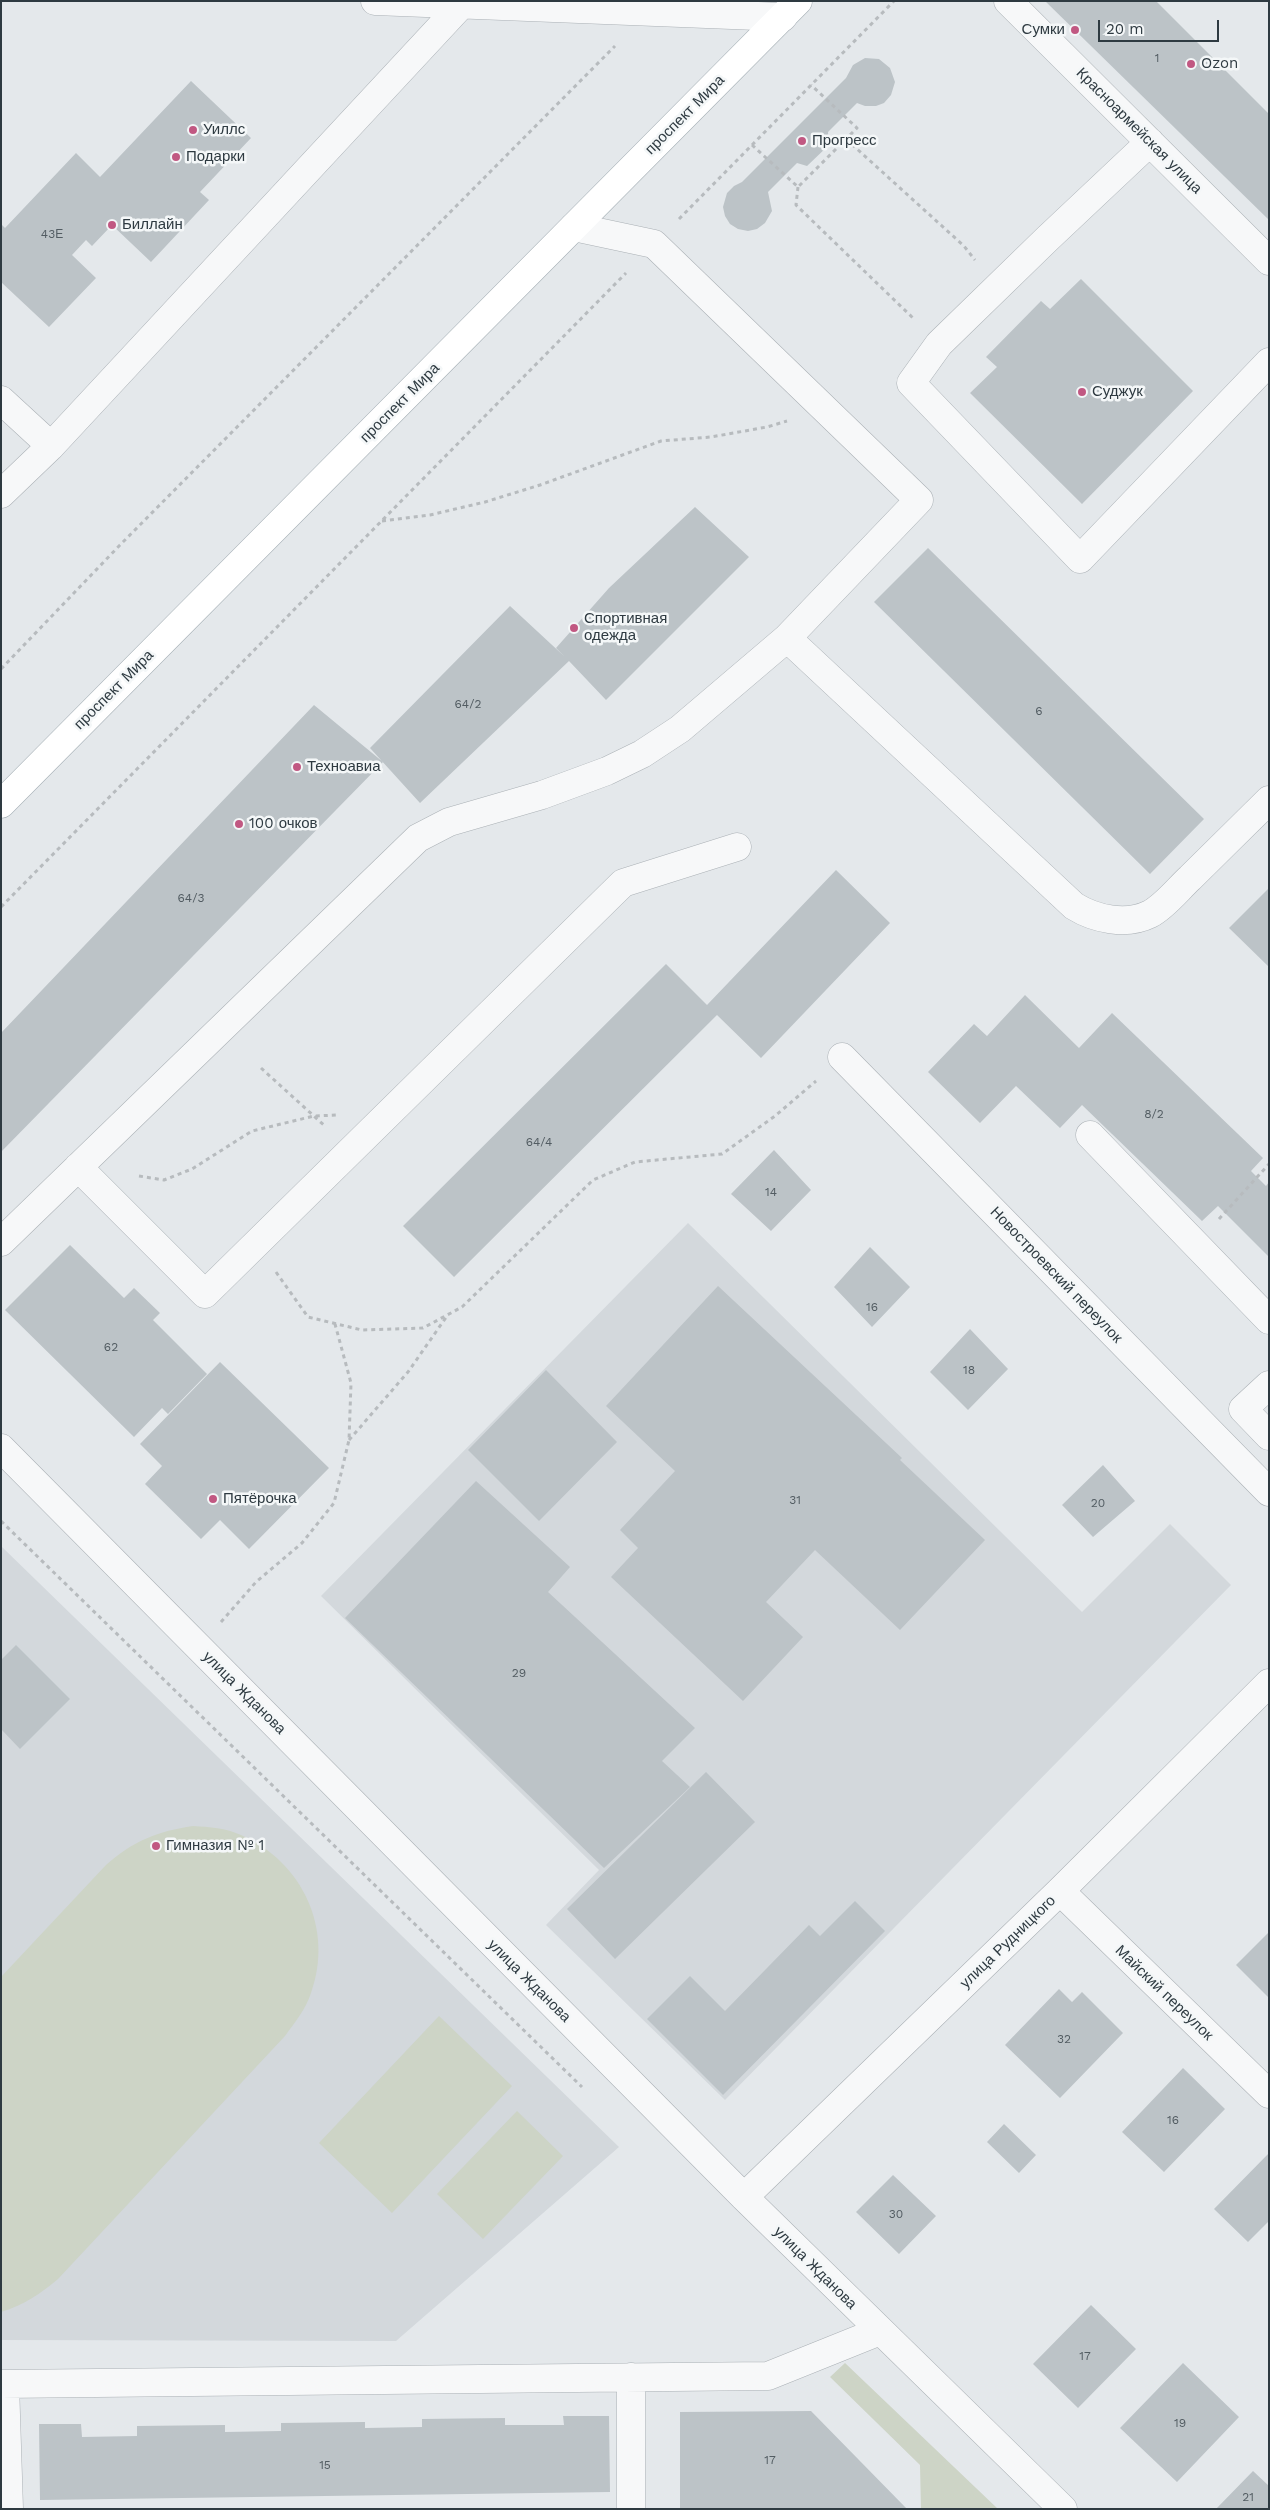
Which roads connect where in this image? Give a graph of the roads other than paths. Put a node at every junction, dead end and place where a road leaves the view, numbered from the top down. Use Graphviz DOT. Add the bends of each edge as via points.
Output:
graph roads {
  1 [pos="376,1"];
  2 [pos="1008,1"];
  3 [pos="463,3"];
  4 [pos="791,9"];
  5 [pos="1150,142"];
  6 [pos="574,227"];
  7 [pos="1269,261"];
  8 [pos="1269,362"];
  9 [pos="1,400"];
  10 [pos="51,446"];
  11 [pos="1,494"];
  12 [pos="787,638"];
  13 [pos="1269,800"];
  14 [pos="1,804"];
  15 [pos="737,847"];
  16 [pos="842,1057"];
  17 [pos="1090,1135"];
  18 [pos="78,1167"];
  19 [pos="1,1242"];
  20 [pos="1269,1320"];
  21 [pos="1269,1385"];
  22 [pos="1269,1436"];
  23 [pos="1,1448"];
  24 [pos="1269,1492"];
  25 [pos="1269,1683"];
  26 [pos="1060,1891"];
  27 [pos="1269,2094"];
  28 [pos="744,2197"];
  29 [pos="880,2332"];
  30 [pos="631,2377"];
  31 [pos="3,2384"];
  32 [pos="9,2509"];
  33 [pos="631,2509"];
  34 [pos="1063,2509"];
  1 -- 3 [label="street"];
  2 -- 5 [label="street, Красноармейская улица"];
  3 -- 4 [label="street" via="648,12"];
  3 -- 10 [label="street"];
  4 -- 6 [label="main road, проспект Мира"];
  5 -- 7 [label="street, Красноармейская улица"];
  5 -- 8 [label="street" via="939,344 911,383 1080,559"];
  6 -- 12 [label="street" via="654,244 919,500"];
  6 -- 14 [label="main road, проспект Мира"];
  9 -- 10 [label="street"];
  10 -- 11 [label="street"];
  12 -- 13 [label="street" via="1074,906 1088,915 1108,920 1150,914"];
  12 -- 18 [label="street" via="680,729 642,754 572,785 449,822 418,838"];
  15 -- 18 [label="street" via="623,883 205,1294"];
  16 -- 24 [label="street, Новостроевский переулок"];
  17 -- 20 [label="street"];
  18 -- 19 [label="street"];
  21 -- 22 [label="street" via="1243,1409"];
  23 -- 28 [label="street, улица Жданова"];
  25 -- 26 [label="street, улица Рудницкого"];
  26 -- 27 [label="street, Майский переулок"];
  26 -- 28 [label="street, улица Рудницкого"];
  28 -- 29 [label="street, улица Жданова"];
  29 -- 30 [label="street" via="768,2376"];
  29 -- 34 [label="street, улица Жданова"];
  30 -- 31 [label="street"];
  30 -- 33 [label="street"];
  31 -- 32 [label="street"];
}
